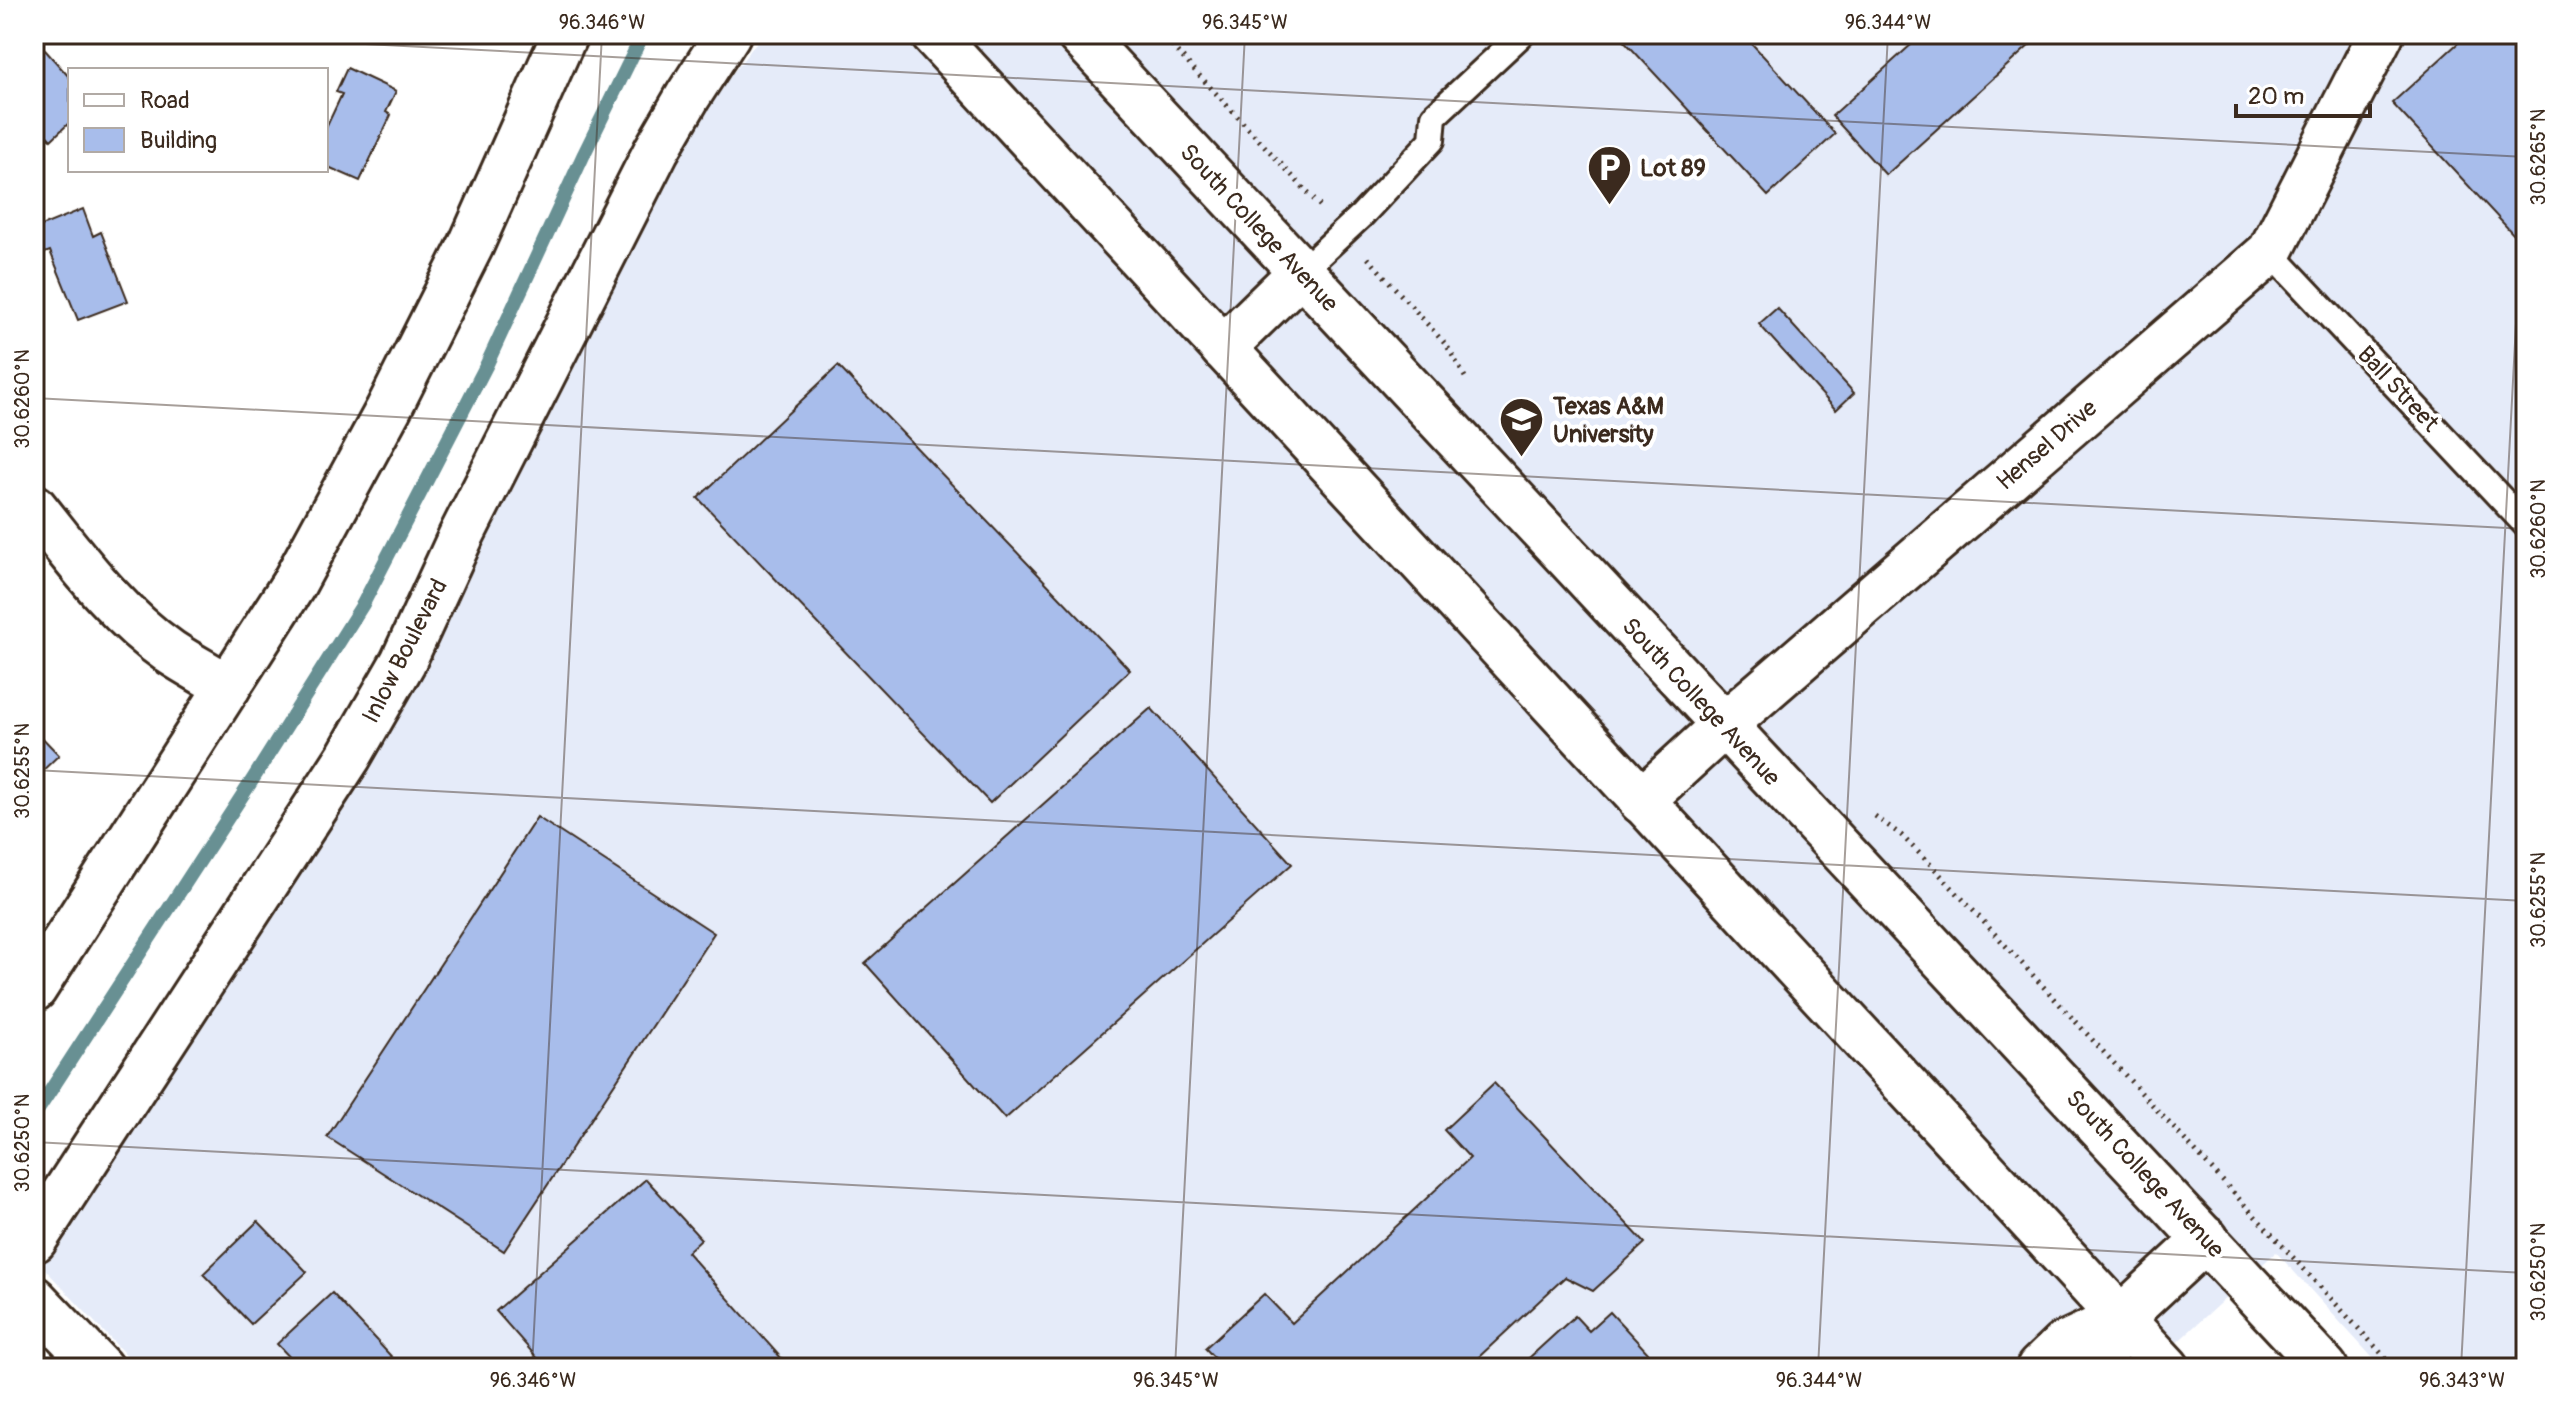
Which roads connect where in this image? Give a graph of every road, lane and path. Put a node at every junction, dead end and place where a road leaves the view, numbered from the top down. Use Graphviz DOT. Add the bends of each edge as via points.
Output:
graph roads {
  1 [pos="565,34"];
  2 [pos="728,34"];
  3 [pos="933,34"];
  4 [pos="1079,34"];
  5 [pos="1161,34"];
  6 [pos="1522,34"];
  7 [pos="2381,34"];
  8 [pos="1313,199"];
  9 [pos="2270,252"];
  10 [pos="1301,272"];
  11 [pos="1223,348"];
  12 [pos="34,507"];
  13 [pos="2526,525"];
  14 [pos="228,687"];
  15 [pos="1723,726"];
  16 [pos="1641,801"];
  17 [pos="1867,811"];
  18 [pos="34,989"];
  19 [pos="2206,1239"];
  20 [pos="34,1240"];
  21 [pos="34,1299"];
  22 [pos="2121,1318"];
  23 [pos="100,1368"];
  24 [pos="2039,1368"];
  25 [pos="2099,1368"];
  26 [pos="2167,1368"];
  27 [pos="2325,1368"];
  28 [pos="2395,1368"];
  1 -- 14 [label="street" via="471,245 388,410 293,585"];
  2 -- 20 [label="street, Inlow Boulevard" via="656,151 403,662 349,756"];
  3 -- 11 [label="street"];
  4 -- 10 [label="street, South College Avenue"];
  5 -- 8 [label="path"];
  6 -- 10 [label="lane" via="1434,116 1432,140"];
  7 -- 9 [label="street, Hensel Drive"];
  9 -- 13 [label="lane, Ball Street"];
  9 -- 15 [label="street, Hensel Drive"];
  10 -- 11 [label="street"];
  10 -- 15 [label="street, South College Avenue"];
  11 -- 16 [label="street"];
  12 -- 14 [label="street" via="124,613 168,651"];
  14 -- 18 [label="street"];
  15 -- 16 [label="street, Hensel Drive"];
  15 -- 19 [label="street, South College Avenue"];
  16 -- 22 [label="street"];
  17 -- 28 [label="path" via="1934,868"];
  19 -- 22 [label="street"];
  19 -- 27 [label="street, South College Avenue"];
  21 -- 23 [label="street"];
  22 -- 24 [label="street" via="2063,1345"];
  22 -- 25 [label="street"];
  22 -- 26 [label="street"];
}
